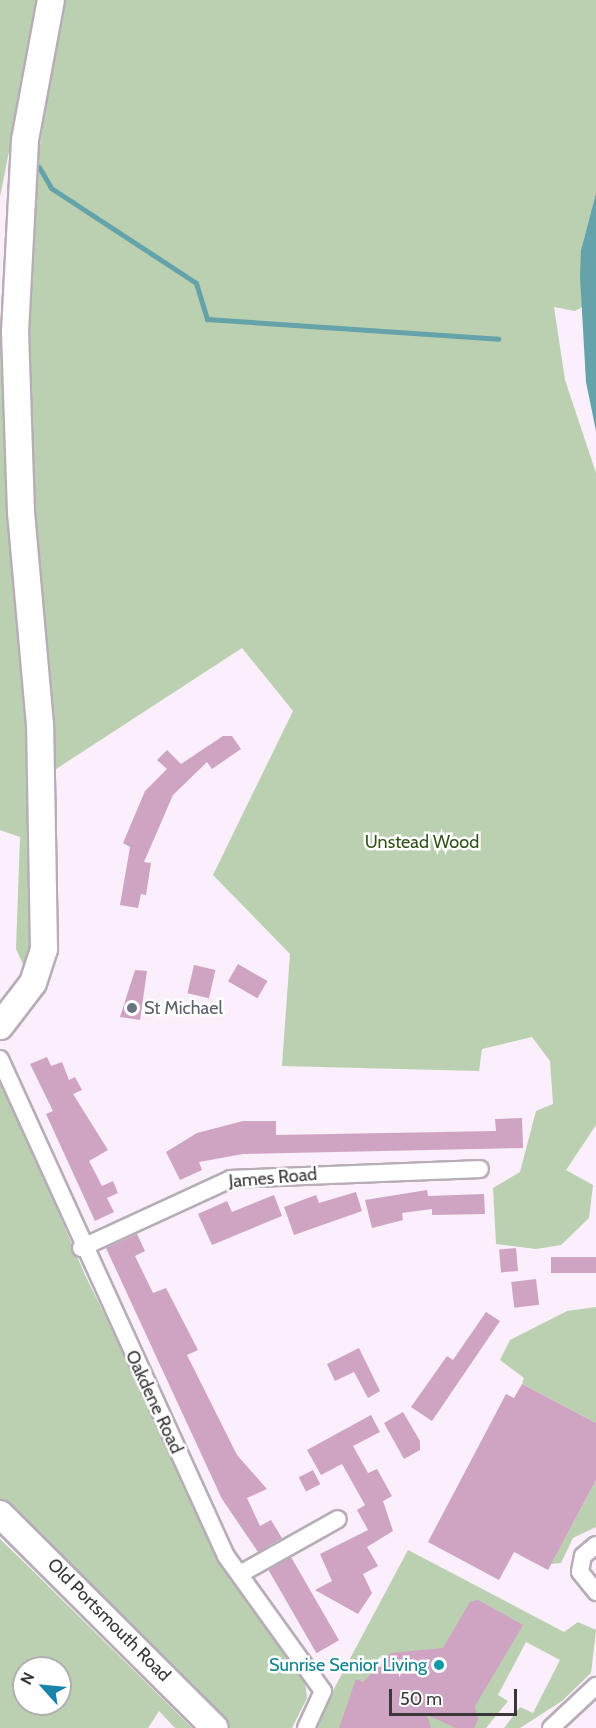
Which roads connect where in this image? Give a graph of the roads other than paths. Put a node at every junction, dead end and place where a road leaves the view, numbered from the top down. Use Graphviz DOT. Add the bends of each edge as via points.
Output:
graph roads {
  1 [pos="51,0"];
  2 [pos="0,1026"];
  3 [pos="0,1059"];
  4 [pos="480,1169"];
  5 [pos="81,1248"];
  6 [pos="0,1514"];
  7 [pos="338,1519"];
  8 [pos="596,1545"];
  9 [pos="240,1574"];
  10 [pos="596,1592"];
  11 [pos="596,1686"];
  12 [pos="215,1728"];
  13 [pos="306,1728"];
  14 [pos="551,1728"];
  1 -- 2 [label="main road" via="25,140 15,332 21,512 40,725 44,949 33,983"];
  3 -- 5 [label="street, Oakdene Road"];
  4 -- 5 [label="street, James Road" via="231,1179"];
  5 -- 9 [label="street, Oakdene Road"];
  6 -- 12 [label="main road, Old Portsmouth Road"];
  7 -- 9 [label="street"];
  8 -- 10 [label="street" via="583,1556 580,1572"];
  9 -- 13 [label="street, Oakdene Road" via="323,1691"];
  11 -- 14 [label="street"];
}
